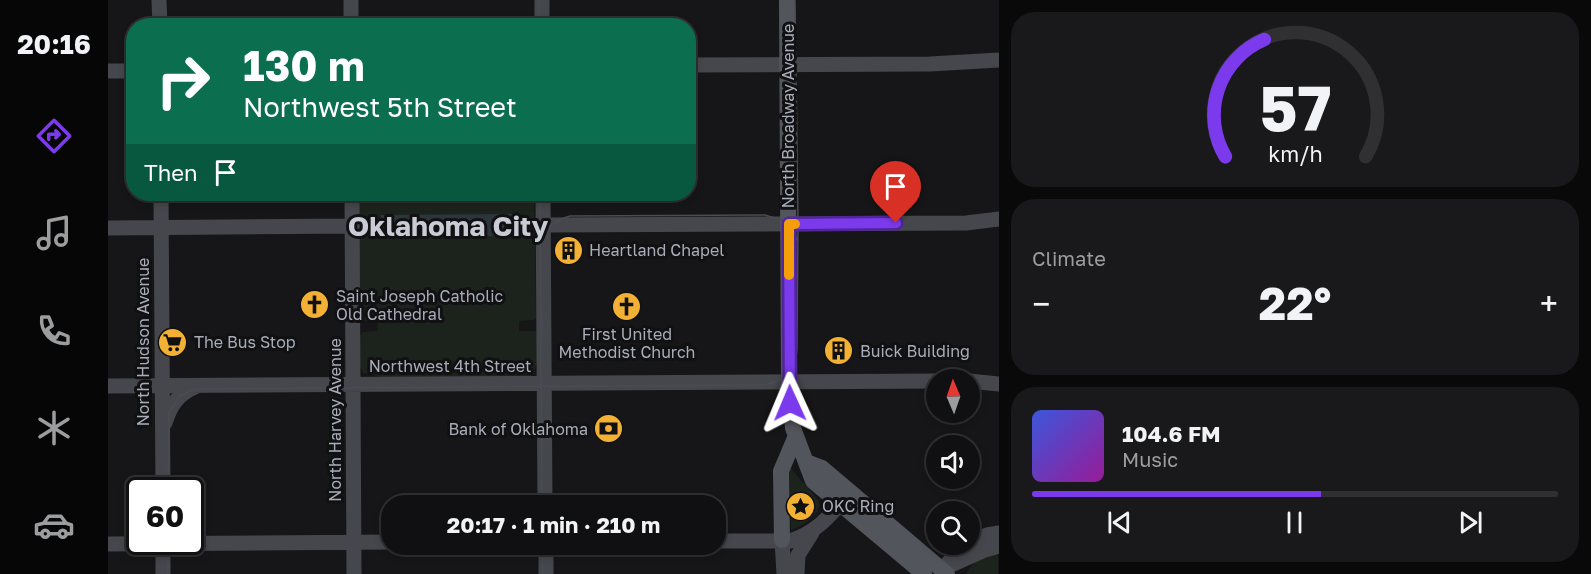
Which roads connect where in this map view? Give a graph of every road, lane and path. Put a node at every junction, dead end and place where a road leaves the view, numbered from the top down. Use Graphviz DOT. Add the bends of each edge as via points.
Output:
graph roads {
  1 [pos="159,0"];
  2 [pos="351,0"];
  3 [pos="542,0"];
  4 [pos="787,0"];
  5 [pos="160,18"];
  6 [pos="351,18"];
  7 [pos="542,18"];
  8 [pos="999,60"];
  9 [pos="930,63"];
  10 [pos="788,64"];
  11 [pos="696,65"];
  12 [pos="999,70"];
  13 [pos="108,71"];
  14 [pos="126,71"];
  15 [pos="161,201"];
  16 [pos="352,201"];
  17 [pos="543,201"];
  18 [pos="999,219"];
  19 [pos="966,223"];
  20 [pos="789,224"];
  21 [pos="544,225"];
  22 [pos="352,226"];
  23 [pos="999,227"];
  24 [pos="108,228"];
  25 [pos="161,228"];
  26 [pos="999,377"];
  27 [pos="980,380"];
  28 [pos="926,381"];
  29 [pos="789,382"];
  30 [pos="980,382"];
  31 [pos="545,383"];
  32 [pos="353,384"];
  33 [pos="999,384"];
  34 [pos="200,385"];
  35 [pos="108,386"];
  36 [pos="161,386"];
  37 [pos="162,434"];
  38 [pos="795,438"];
  39 [pos="163,477"];
  40 [pos="545,495"];
  41 [pos="842,496"];
  42 [pos="813,531"];
  43 [pos="999,533"];
  44 [pos="980,538"];
  45 [pos="782,540"];
  46 [pos="726,541"];
  47 [pos="381,542"];
  48 [pos="204,543"];
  49 [pos="354,543"];
  50 [pos="108,544"];
  51 [pos="126,544"];
  52 [pos="999,546"];
  53 [pos="163,555"];
  54 [pos="546,555"];
  55 [pos="958,555"];
  56 [pos="942,572"];
  57 [pos="163,574"];
  58 [pos="354,574"];
  59 [pos="546,574"];
  60 [pos="784,574"];
  61 [pos="797,574"];
  62 [pos="924,574"];
  1 -- 5 [label="street"];
  2 -- 6 [label="street"];
  3 -- 7 [label="street"];
  4 -- 10 [label="main road, North Broadway Avenue"];
  8 -- 9 [label="street"];
  9 -- 10 [label="street"];
  9 -- 12 [label="street"];
  10 -- 11 [label="street"];
  10 -- 20 [label="main road, North Broadway Avenue"];
  13 -- 14 [label="street"];
  15 -- 25 [label="street, North Hudson Avenue"];
  16 -- 22 [label="street, North Harvey Avenue"];
  17 -- 21 [label="street"];
  18 -- 19 [label="street"];
  19 -- 20 [label="street"];
  19 -- 23 [label="street"];
  20 -- 21 [label="street"];
  20 -- 29 [label="main road, North Broadway Avenue"];
  21 -- 31 [label="street"];
  22 -- 25 [label="street"];
  22 -- 32 [label="street, North Harvey Avenue"];
  24 -- 25 [label="street"];
  25 -- 36 [label="street, North Hudson Avenue"];
  26 -- 27 [label="street"];
  28 -- 29 [label="street, Northwest 4th Street"];
  29 -- 31 [label="street, Northwest 4th Street"];
  29 -- 38 [label="main road, North Broadway Avenue"];
  30 -- 33 [label="street"];
  31 -- 32 [label="street, Northwest 4th Street"];
  31 -- 40 [label="street"];
  32 -- 34 [label="street, Northwest 4th Street"];
  32 -- 49 [label="street, North Harvey Avenue"];
  34 -- 36 [label="street, Northwest 4th Street"];
  34 -- 37 [label="street" via="175,401"];
  35 -- 36 [label="street, Northwest 4th Street"];
  36 -- 37 [label="street, North Hudson Avenue"];
  37 -- 39 [label="street, North Hudson Avenue"];
  38 -- 41 [label="main road, North Broadway Avenue" via="813,481"];
  38 -- 45 [label="main road" via="781,471"];
  41 -- 42 [label="street"];
  41 -- 45 [label="street" via="804,528"];
  41 -- 56 [label="main road"];
  41 -- 62 [label="main road"];
  42 -- 45 [label="street" via="790,541"];
  42 -- 61 [label="street" via="798,555"];
  43 -- 44 [label="street"];
  45 -- 46 [label="street"];
  45 -- 60 [label="street"];
  47 -- 49 [label="street"];
  48 -- 49 [label="street"];
  49 -- 58 [label="street, North Harvey Avenue"];
  50 -- 51 [label="street"];
  52 -- 56 [label="street"];
  53 -- 57 [label="street"];
  54 -- 59 [label="street"];
  55 -- 56 [label="street"];
}
